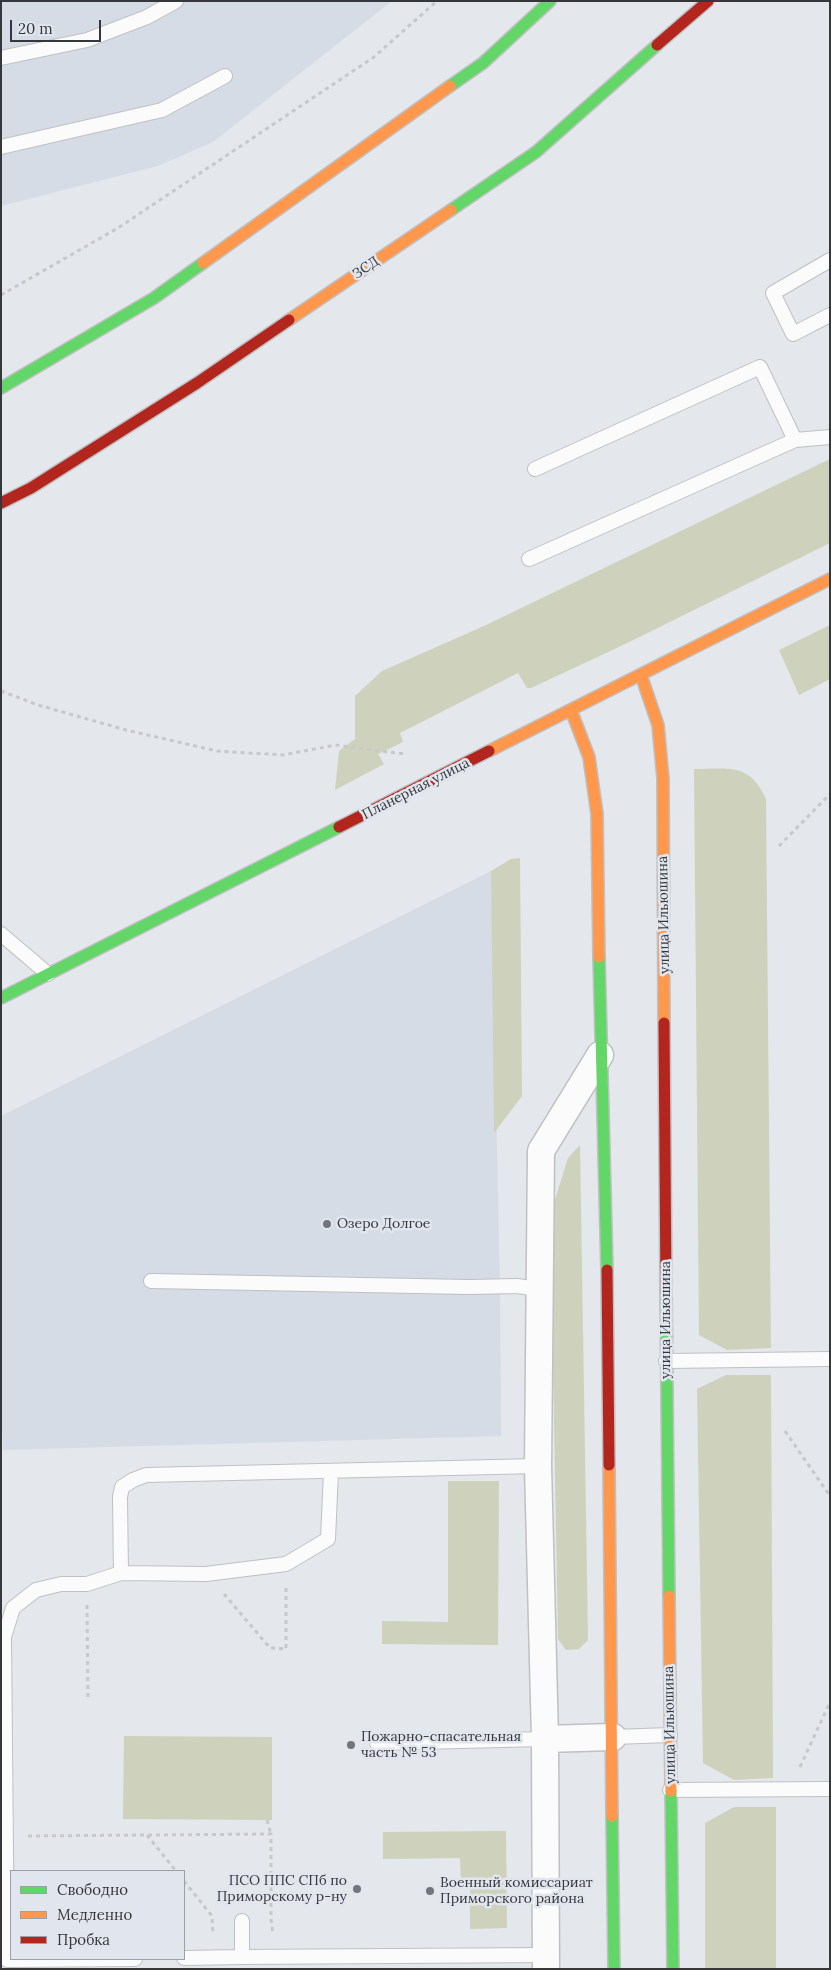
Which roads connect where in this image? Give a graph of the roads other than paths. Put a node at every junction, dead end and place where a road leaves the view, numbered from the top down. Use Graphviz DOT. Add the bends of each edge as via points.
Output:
graph roads {
  1 [pos="176,1"];
  2 [pos="550,1"];
  3 [pos="708,1"];
  4 [pos="1,58"];
  5 [pos="224,76"];
  6 [pos="1,147"];
  7 [pos="830,260"];
  8 [pos="830,315"];
  9 [pos="1,388"];
  10 [pos="830,437"];
  11 [pos="795,440"];
  12 [pos="535,469"];
  13 [pos="1,503"];
  14 [pos="530,559"];
  15 [pos="830,579"];
  16 [pos="641,675"];
  17 [pos="572,710"];
  18 [pos="1,934"];
  19 [pos="48,974"];
  20 [pos="1,998"];
  21 [pos="600,1055"];
  22 [pos="151,1281"];
  23 [pos="539,1289"];
  24 [pos="830,1359"];
  25 [pos="666,1361"];
  26 [pos="538,1466"];
  27 [pos="332,1472"];
  28 [pos="121,1573"];
  29 [pos="670,1735"];
  30 [pos="613,1737"];
  31 [pos="544,1739"];
  32 [pos="377,1743"];
  33 [pos="830,1789"];
  34 [pos="670,1790"];
  35 [pos="242,1921"];
  36 [pos="242,1957"];
  37 [pos="185,1958"];
  38 [pos="10,1960"];
  39 [pos="546,1962"];
  40 [pos="614,1969"];
  41 [pos="672,1969"];
  1 -- 4 [label="lane" via="147,17 87,40"];
  2 -- 9 [label="main road" via="483,63 154,298"];
  3 -- 13 [label="main road, ЗСД" via="536,152 196,383 31,488"];
  5 -- 6 [label="lane" via="162,110"];
  7 -- 8 [label="lane" via="773,293 793,334"];
  10 -- 11 [label="lane"];
  11 -- 12 [label="lane" via="760,367"];
  11 -- 14 [label="lane"];
  15 -- 16 [label="main road, Планерная улица"];
  16 -- 17 [label="main road, Планерная улица"];
  16 -- 25 [label="main road, улица Ильюшина" via="658,725 662,778"];
  17 -- 19 [label="main road, Планерная улица"];
  17 -- 21 [label="main road" via="590,757 597,814"];
  18 -- 19 [label="lane"];
  19 -- 20 [label="main road, Планерная улица"];
  21 -- 23 [label="street" via="541,1151"];
  21 -- 30 [label="main road" via="606,1203"];
  22 -- 23 [label="lane" via="517,1286"];
  23 -- 26 [label="street"];
  24 -- 25 [label="lane"];
  25 -- 29 [label="main road, улица Ильюшина"];
  26 -- 27 [label="lane"];
  26 -- 31 [label="street"];
  27 -- 28 [label="lane" via="328,1539 286,1564 206,1574"];
  27 -- 28 [label="lane" via="146,1475 133,1480 122,1487 120,1497"];
  28 -- 38 [label="lane" via="87,1584 61,1584 36,1590 13,1608 4,1637 7,1960"];
  29 -- 30 [label="lane"];
  29 -- 34 [label="main road, улица Ильюшина"];
  30 -- 31 [label="street"];
  30 -- 40 [label="main road"];
  31 -- 32 [label="lane"];
  31 -- 39 [label="street"];
  33 -- 34 [label="lane"];
  34 -- 41 [label="main road, улица Ильюшина"];
  35 -- 36 [label="lane"];
  36 -- 37 [label="lane"];
  36 -- 39 [label="lane"];
}
